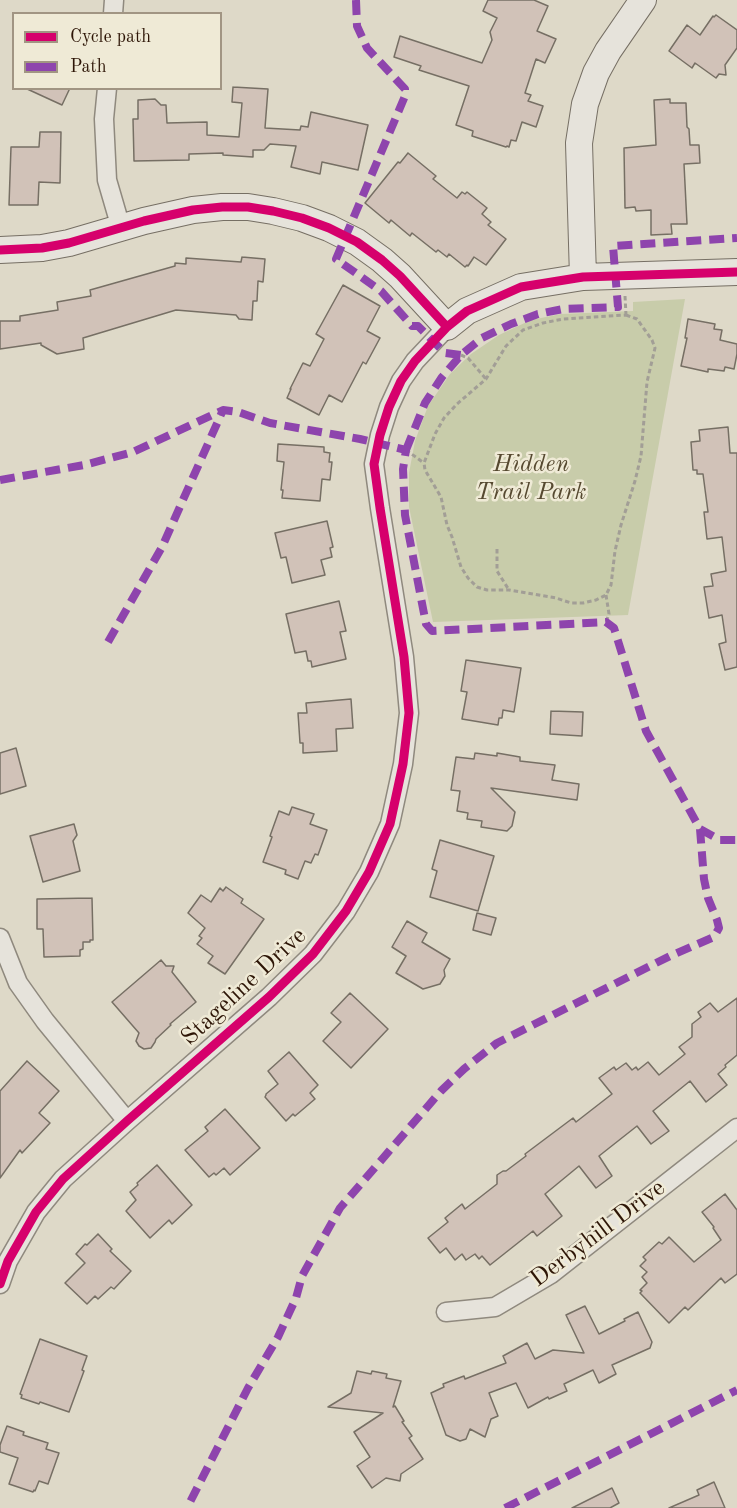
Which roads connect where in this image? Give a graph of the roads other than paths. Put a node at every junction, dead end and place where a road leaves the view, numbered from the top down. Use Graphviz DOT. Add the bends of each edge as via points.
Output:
graph roads {
  1 [pos="643,0"];
  2 [pos="106,90"];
  3 [pos="121,228"];
  4 [pos="0,250"];
  5 [pos="737,272"];
  6 [pos="583,277"];
  7 [pos="447,327"];
  8 [pos="0,938"];
  9 [pos="127,1120"];
  10 [pos="737,1128"];
  11 [pos="0,1284"];
  12 [pos="446,1312"];
  1 -- 6 [label="street" via="608,51 585,104 579,143"];
  2 -- 3 [label="street" via="107,180"];
  3 -- 4 [label="street" via="69,243"];
  3 -- 7 [label="street" via="222,207 248,207 302,218 357,242 382,260"];
  5 -- 6 [label="street"];
  6 -- 7 [label="street" via="521,287 467,311"];
  7 -- 9 [label="street, Stageline Drive" via="401,381 389,407 374,464 409,713 390,824 346,911 313,954"];
  8 -- 9 [label="street" via="18,983"];
  9 -- 11 [label="street, Stageline Drive" via="63,1179 36,1212"];
  10 -- 12 [label="street, Derbyhill Drive" via="551,1274 495,1307"];
}
